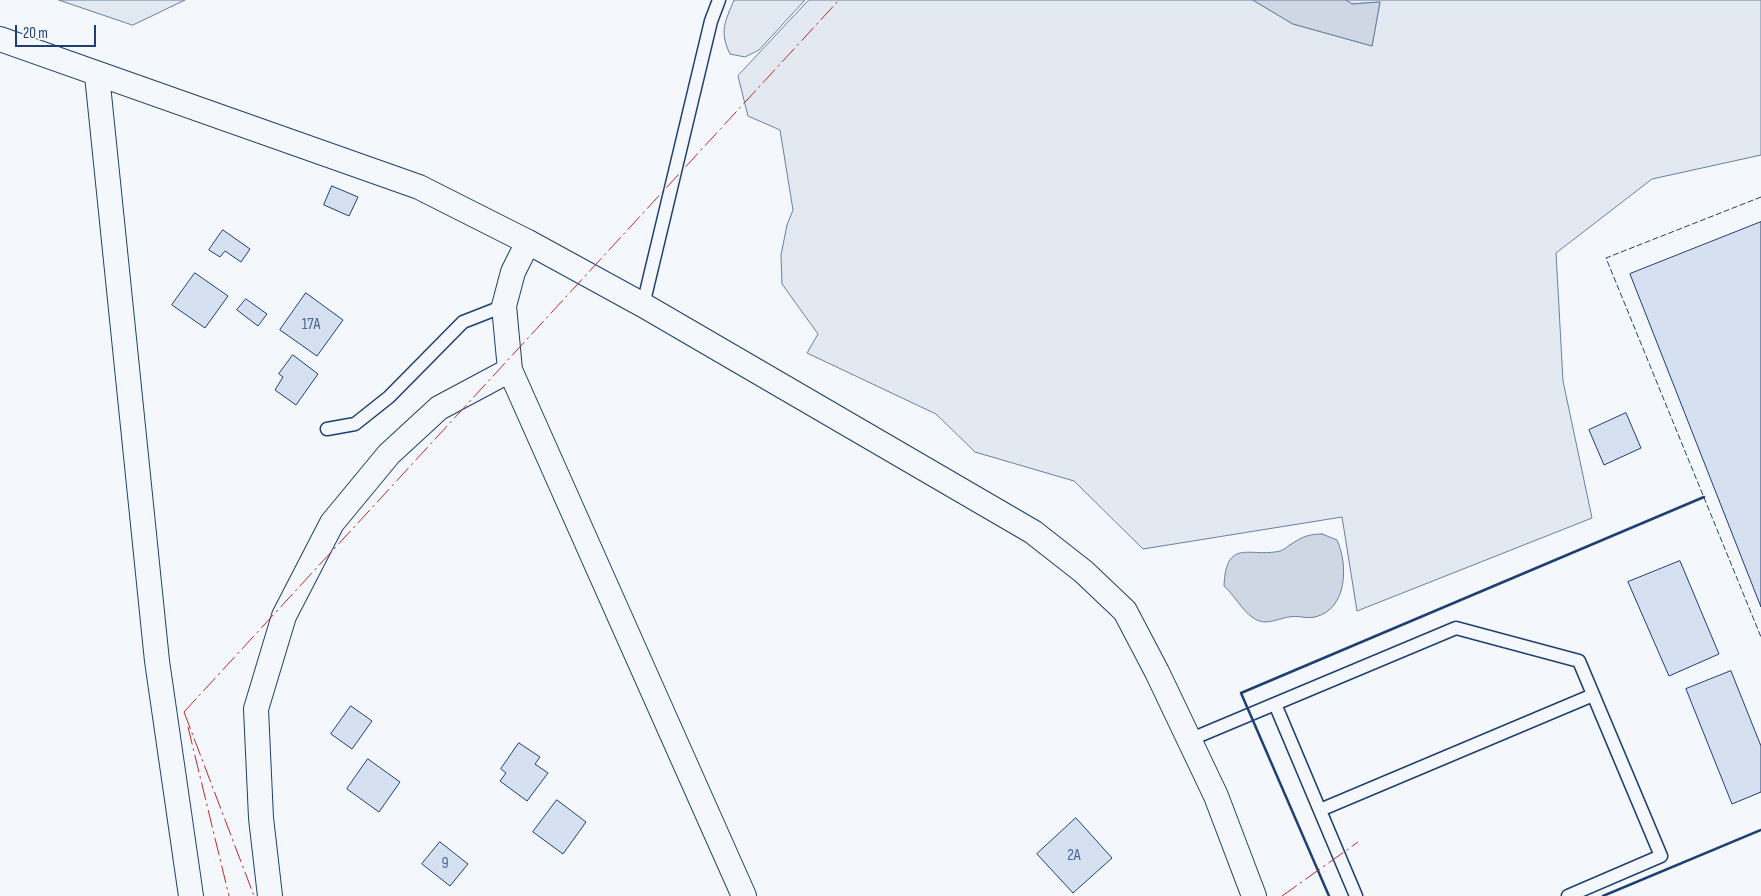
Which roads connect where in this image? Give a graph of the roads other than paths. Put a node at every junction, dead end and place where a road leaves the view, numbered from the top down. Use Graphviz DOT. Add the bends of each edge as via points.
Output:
graph roads {
  1 [pos="720,0"];
  2 [pos="0,39"];
  3 [pos="97,75"];
  4 [pos="528,242"];
  5 [pos="643,305"];
  6 [pos="504,306"];
  7 [pos="510,370"];
  8 [pos="327,429"];
  9 [pos="1593,695"];
  10 [pos="1275,704"];
  11 [pos="1189,740"];
  12 [pos="1320,810"];
  13 [pos="191,896"];
  14 [pos="270,896"];
  15 [pos="744,896"];
  16 [pos="1254,896"];
  17 [pos="1356,896"];
  18 [pos="1568,896"];
  1 -- 5 [label="lane" via="711,21"];
  2 -- 3 [label="street"];
  3 -- 4 [label="street" via="419,187"];
  3 -- 13 [label="street" via="157,661"];
  4 -- 5 [label="street"];
  4 -- 6 [label="street" via="513,272"];
  5 -- 11 [label="street" via="1033,532 1084,572 1125,611"];
  6 -- 7 [label="street"];
  6 -- 8 [label="lane" via="463,322 389,397 355,424"];
  7 -- 14 [label="street" via="440,408 389,454 332,523 284,616 256,709 261,818"];
  7 -- 15 [label="street"];
  9 -- 10 [label="lane" via="1579,661 1456,628"];
  9 -- 12 [label="lane"];
  9 -- 18 [label="lane" via="1661,856"];
  10 -- 11 [label="lane"];
  10 -- 12 [label="lane"];
  11 -- 16 [label="street" via="1216,796"];
  12 -- 17 [label="lane"];
}
